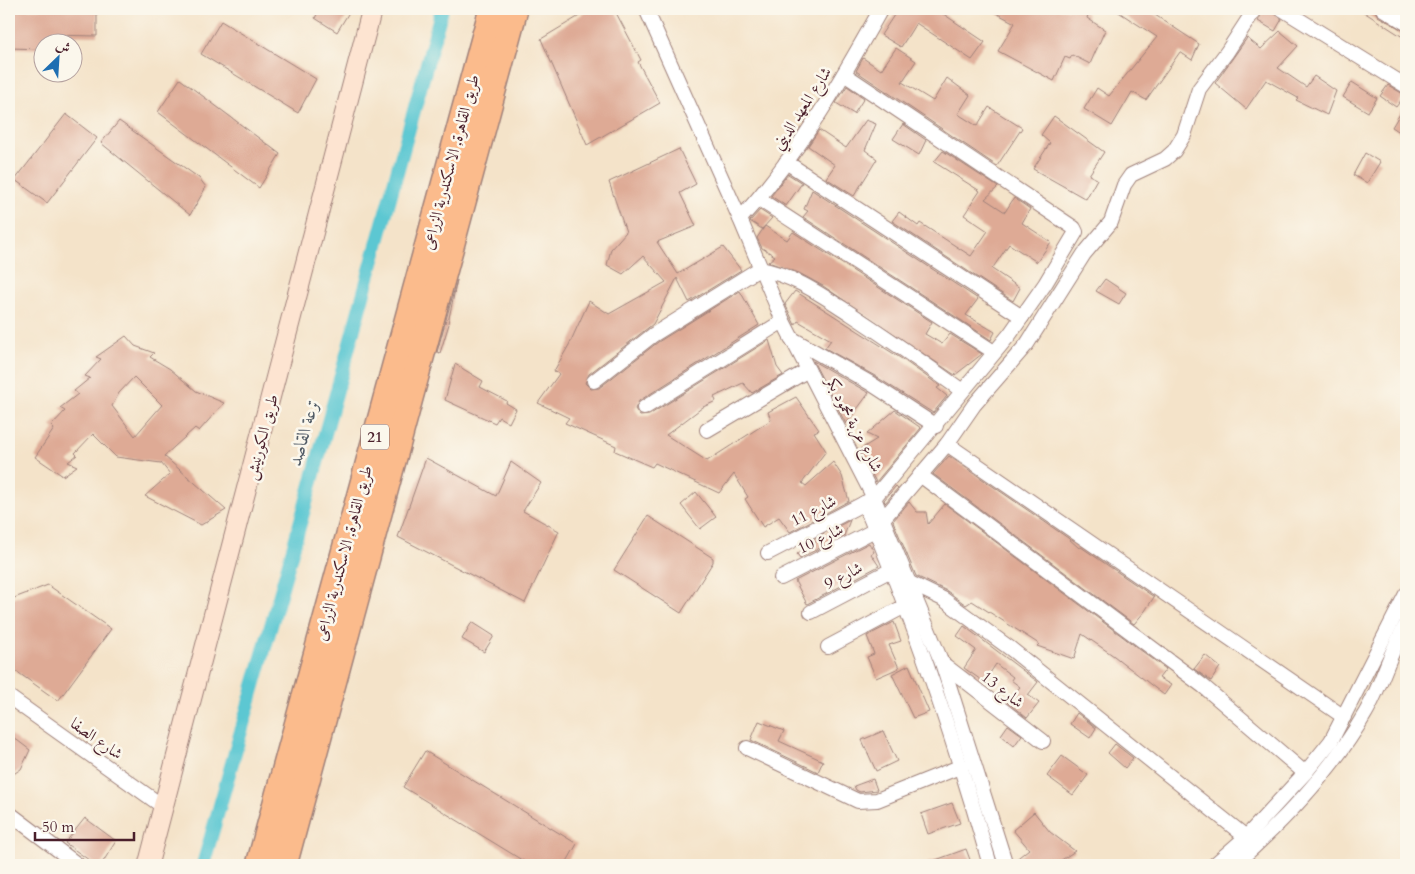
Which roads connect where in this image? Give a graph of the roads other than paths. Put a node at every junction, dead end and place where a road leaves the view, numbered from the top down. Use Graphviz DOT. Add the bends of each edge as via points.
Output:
graph roads {
  1 [pos="372,9"];
  2 [pos="492,9"];
  3 [pos="515,9"];
  4 [pos="646,9"];
  5 [pos="881,9"];
  6 [pos="1255,9"];
  7 [pos="1282,9"];
  8 [pos="1383,9"];
  9 [pos="1406,22"];
  10 [pos="844,74"];
  11 [pos="1406,86"];
  12 [pos="786,162"];
  13 [pos="759,199"];
  14 [pos="740,220"];
  15 [pos="759,269"];
  16 [pos="1022,317"];
  17 [pos="783,321"];
  18 [pos="791,338"];
  19 [pos="994,352"];
  20 [pos="808,370"];
  21 [pos="594,381"];
  22 [pos="962,390"];
  23 [pos="644,408"];
  24 [pos="936,426"];
  25 [pos="707,430"];
  26 [pos="947,444"];
  27 [pos="920,475"];
  28 [pos="869,501"];
  29 [pos="879,525"];
  30 [pos="768,552"];
  31 [pos="891,570"];
  32 [pos="780,578"];
  33 [pos="908,582"];
  34 [pos="1406,594"];
  35 [pos="905,606"];
  36 [pos="811,612"];
  37 [pos="1406,625"];
  38 [pos="828,647"];
  39 [pos="942,663"];
  40 [pos="9,697"];
  41 [pos="1344,718"];
  42 [pos="296,726"];
  43 [pos="320,733"];
  44 [pos="1043,741"];
  45 [pos="747,748"];
  46 [pos="962,766"];
  47 [pos="1305,773"];
  48 [pos="165,808"];
  49 [pos="9,813"];
  50 [pos="282,827"];
  51 [pos="1246,837"];
  52 [pos="78,865"];
  53 [pos="148,865"];
  54 [pos="259,865"];
  55 [pos="284,865"];
  56 [pos="990,865"];
  57 [pos="1006,865"];
  58 [pos="1214,865"];
  59 [pos="1234,865"];
  1 -- 48 [label="street, طريق الكورنيش"];
  2 -- 42 [label="highway, طريق القاهرة, الاسكندرية الزراعى / 21"];
  3 -- 43 [label="highway, طريق القاهرة, الاسكندرية الزراعى / 21"];
  4 -- 14 [label="street, شارع عزبة محمود بكر"];
  5 -- 10 [label="street, شارع المعهد الديني"];
  6 -- 26 [label="street" via="1199,89 1184,134 1174,151 1161,162 1137,170 1124,184 1112,222 1084,254 1027,344"];
  7 -- 11 [label="street"];
  8 -- 9 [label="street"];
  10 -- 12 [label="street, شارع المعهد الديني"];
  10 -- 16 [label="street" via="1074,228 1075,236"];
  12 -- 13 [label="street, شارع المعهد الديني"];
  12 -- 16 [label="street"];
  13 -- 14 [label="street, شارع المعهد الديني"];
  13 -- 19 [label="street"];
  14 -- 15 [label="street, شارع عزبة محمود بكر"];
  15 -- 17 [label="street, شارع عزبة محمود بكر"];
  15 -- 21 [label="street" via="653,335"];
  15 -- 22 [label="street" via="788,277 828,300"];
  16 -- 19 [label="street"];
  17 -- 18 [label="street, شارع عزبة محمود بكر"];
  17 -- 23 [label="street"];
  18 -- 20 [label="street, شارع عزبة محمود بكر"];
  18 -- 24 [label="street" via="870,383"];
  19 -- 22 [label="street"];
  20 -- 25 [label="street"];
  20 -- 28 [label="street, شارع عزبة محمود بكر"];
  22 -- 24 [label="street"];
  24 -- 28 [label="street"];
  26 -- 27 [label="street"];
  26 -- 41 [label="street"];
  27 -- 29 [label="street"];
  27 -- 47 [label="street" via="1203,686"];
  28 -- 29 [label="street, شارع عزبة محمود بكر"];
  28 -- 30 [label="street, شارع 11"];
  29 -- 31 [label="street, شارع عزبة محمود بكر"];
  29 -- 32 [label="street, شارع 10"];
  29 -- 33 [label="street, شارع عزبة محمود بكر"];
  31 -- 35 [label="street, شارع عزبة محمود بكر"];
  31 -- 36 [label="street, شارع 9"];
  33 -- 39 [label="street, شارع عزبة محمود بكر"];
  33 -- 51 [label="street" via="943,599 1011,649"];
  34 -- 41 [label="street"];
  35 -- 38 [label="street"];
  35 -- 46 [label="street, شارع عزبة محمود بكر"];
  37 -- 59 [label="street" via="1352,736 1274,830"];
  39 -- 44 [label="street, شارع 13"];
  39 -- 57 [label="street, شارع عزبة محمود بكر"];
  40 -- 48 [label="street, شارع الصفا"];
  41 -- 47 [label="street" via="1331,742"];
  42 -- 43 [label="highway"];
  42 -- 50 [label="highway, طريق القاهرة, الاسكندرية الزراعى / 21"];
  43 -- 50 [label="highway, طريق القاهرة, الاسكندرية الزراعى / 21"];
  45 -- 46 [label="street" via="858,801 877,800"];
  46 -- 56 [label="street, شارع عزبة محمود بكر"];
  47 -- 51 [label="street"];
  48 -- 53 [label="street, طريق الكورنيش"];
  49 -- 52 [label="street"];
  50 -- 54 [label="highway, طريق القاهرة, الاسكندرية الزراعى / 21"];
  50 -- 55 [label="highway, طريق القاهرة, الاسكندرية الزراعى / 21"];
  51 -- 58 [label="street"];
}
